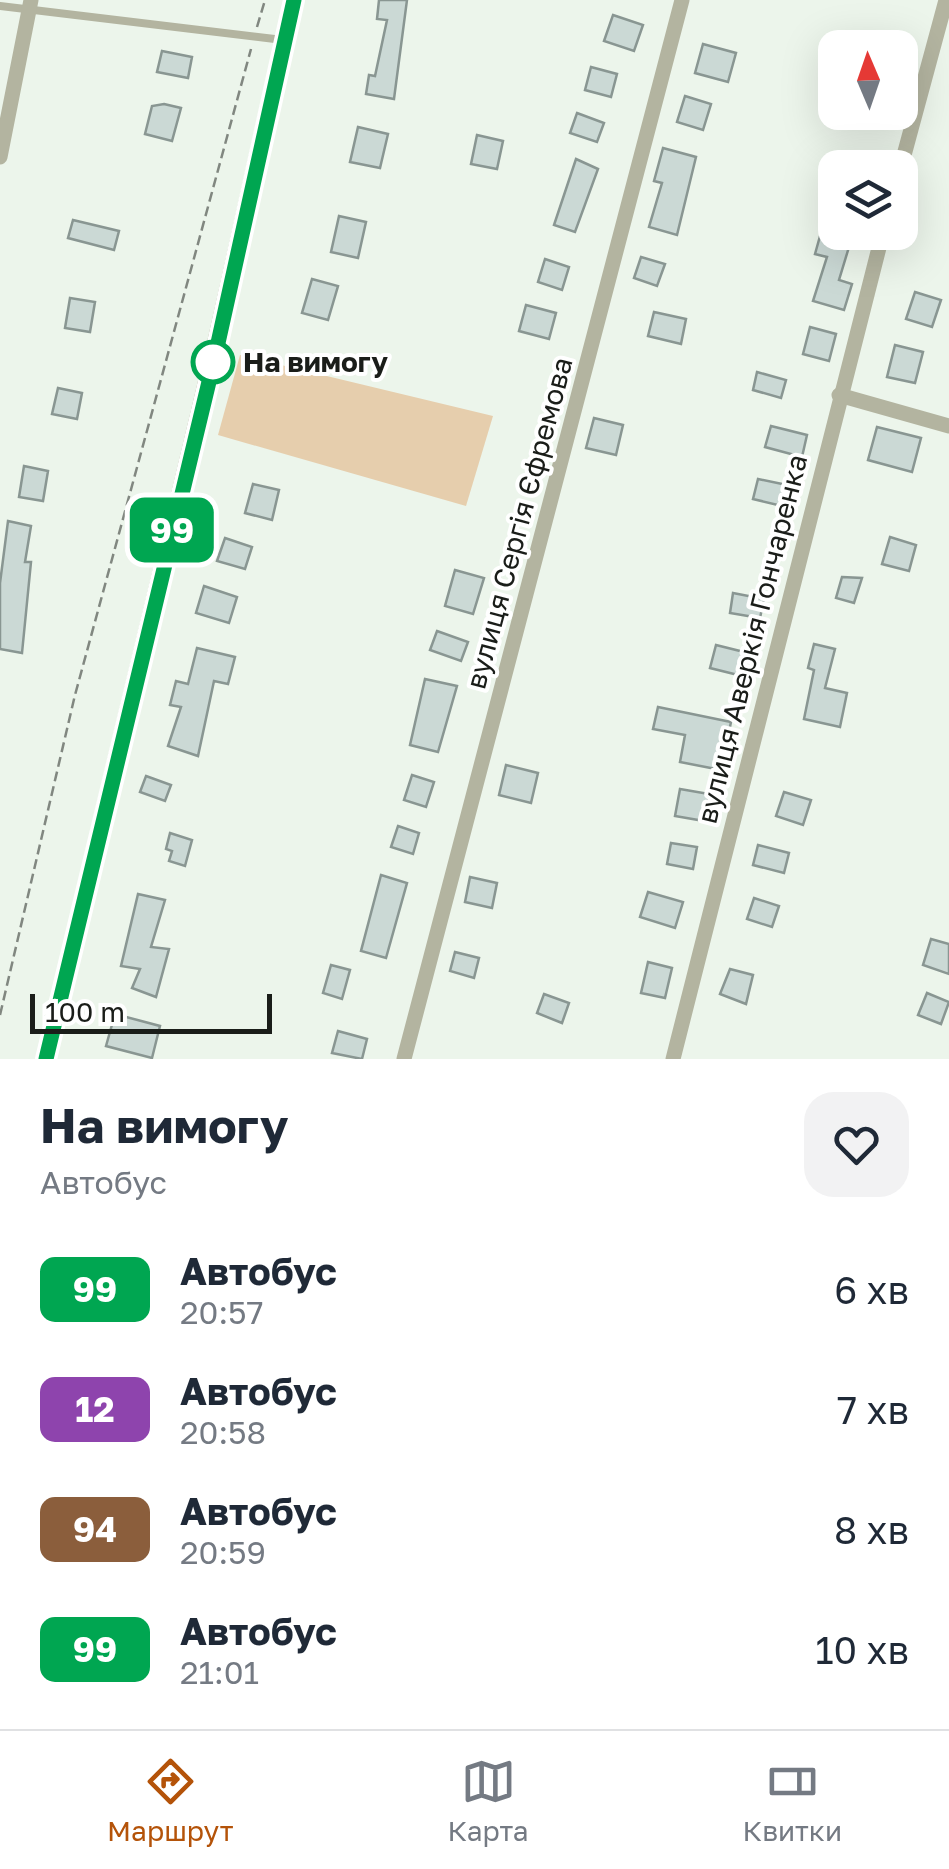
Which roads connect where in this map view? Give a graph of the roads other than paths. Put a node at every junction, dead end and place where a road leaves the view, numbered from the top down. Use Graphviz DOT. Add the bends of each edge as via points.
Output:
graph roads {
  1 [pos="294,0"];
  2 [pos="682,0"];
  3 [pos="946,0"];
  4 [pos="0,6"];
  5 [pos="30,6"];
  6 [pos="285,40"];
  7 [pos="905,150"];
  8 [pos="0,157"];
  9 [pos="878,250"];
  10 [pos="839,396"];
  11 [pos="949,426"];
  12 [pos="46,1059"];
  13 [pos="404,1059"];
  14 [pos="673,1059"];
  1 -- 6 [label="street"];
  2 -- 13 [label="street, вулиця Сергія Єфремова"];
  3 -- 7 [label="street"];
  4 -- 5 [label="lane"];
  5 -- 6 [label="lane"];
  5 -- 8 [label="street"];
  6 -- 12 [label="street"];
  9 -- 10 [label="street, вулиця Аверкія Гончаренка"];
  10 -- 11 [label="street"];
  10 -- 14 [label="street, вулиця Аверкія Гончаренка"];
}
